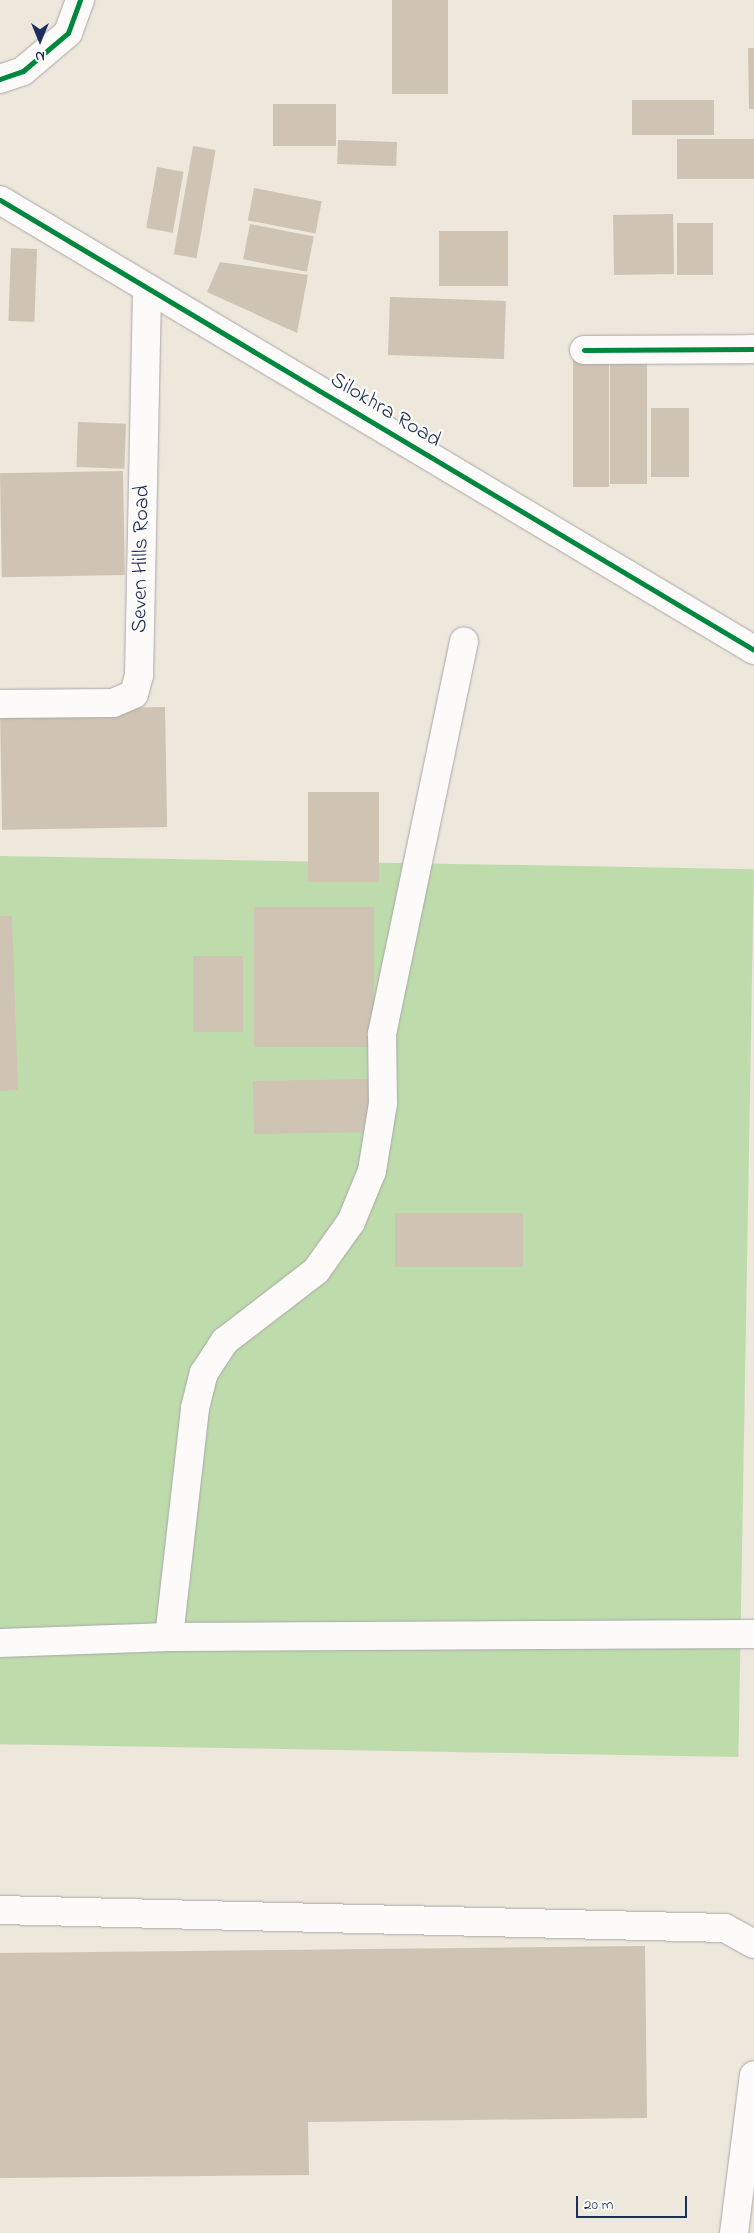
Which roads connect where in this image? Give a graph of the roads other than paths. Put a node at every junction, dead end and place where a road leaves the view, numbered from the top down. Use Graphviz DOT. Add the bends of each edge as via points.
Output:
graph roads {
  1 [pos="80,0"];
  2 [pos="0,79"];
  3 [pos="0,200"];
  4 [pos="147,288"];
  5 [pos="754,349"];
  6 [pos="584,350"];
  7 [pos="464,641"];
  8 [pos="754,650"];
  9 [pos="0,704"];
  10 [pos="754,1634"];
  11 [pos="169,1637"];
  12 [pos="0,1642"];
  13 [pos="0,1910"];
  14 [pos="754,1944"];
  15 [pos="754,2075"];
  16 [pos="734,2233"];
  1 -- 2 [label="street" via="68,33 23,71"];
  3 -- 4 [label="street, Silokhra Road"];
  4 -- 8 [label="street, Silokhra Road"];
  4 -- 9 [label="street, Seven Hills Road" via="139,675 134,694 113,703"];
  5 -- 6 [label="street"];
  7 -- 11 [label="street" via="382,1034 383,1103 372,1171 351,1222 316,1271 225,1341 204,1372"];
  10 -- 11 [label="street"];
  11 -- 12 [label="street"];
  13 -- 14 [label="street" via="725,1928"];
  15 -- 16 [label="street"];
}
